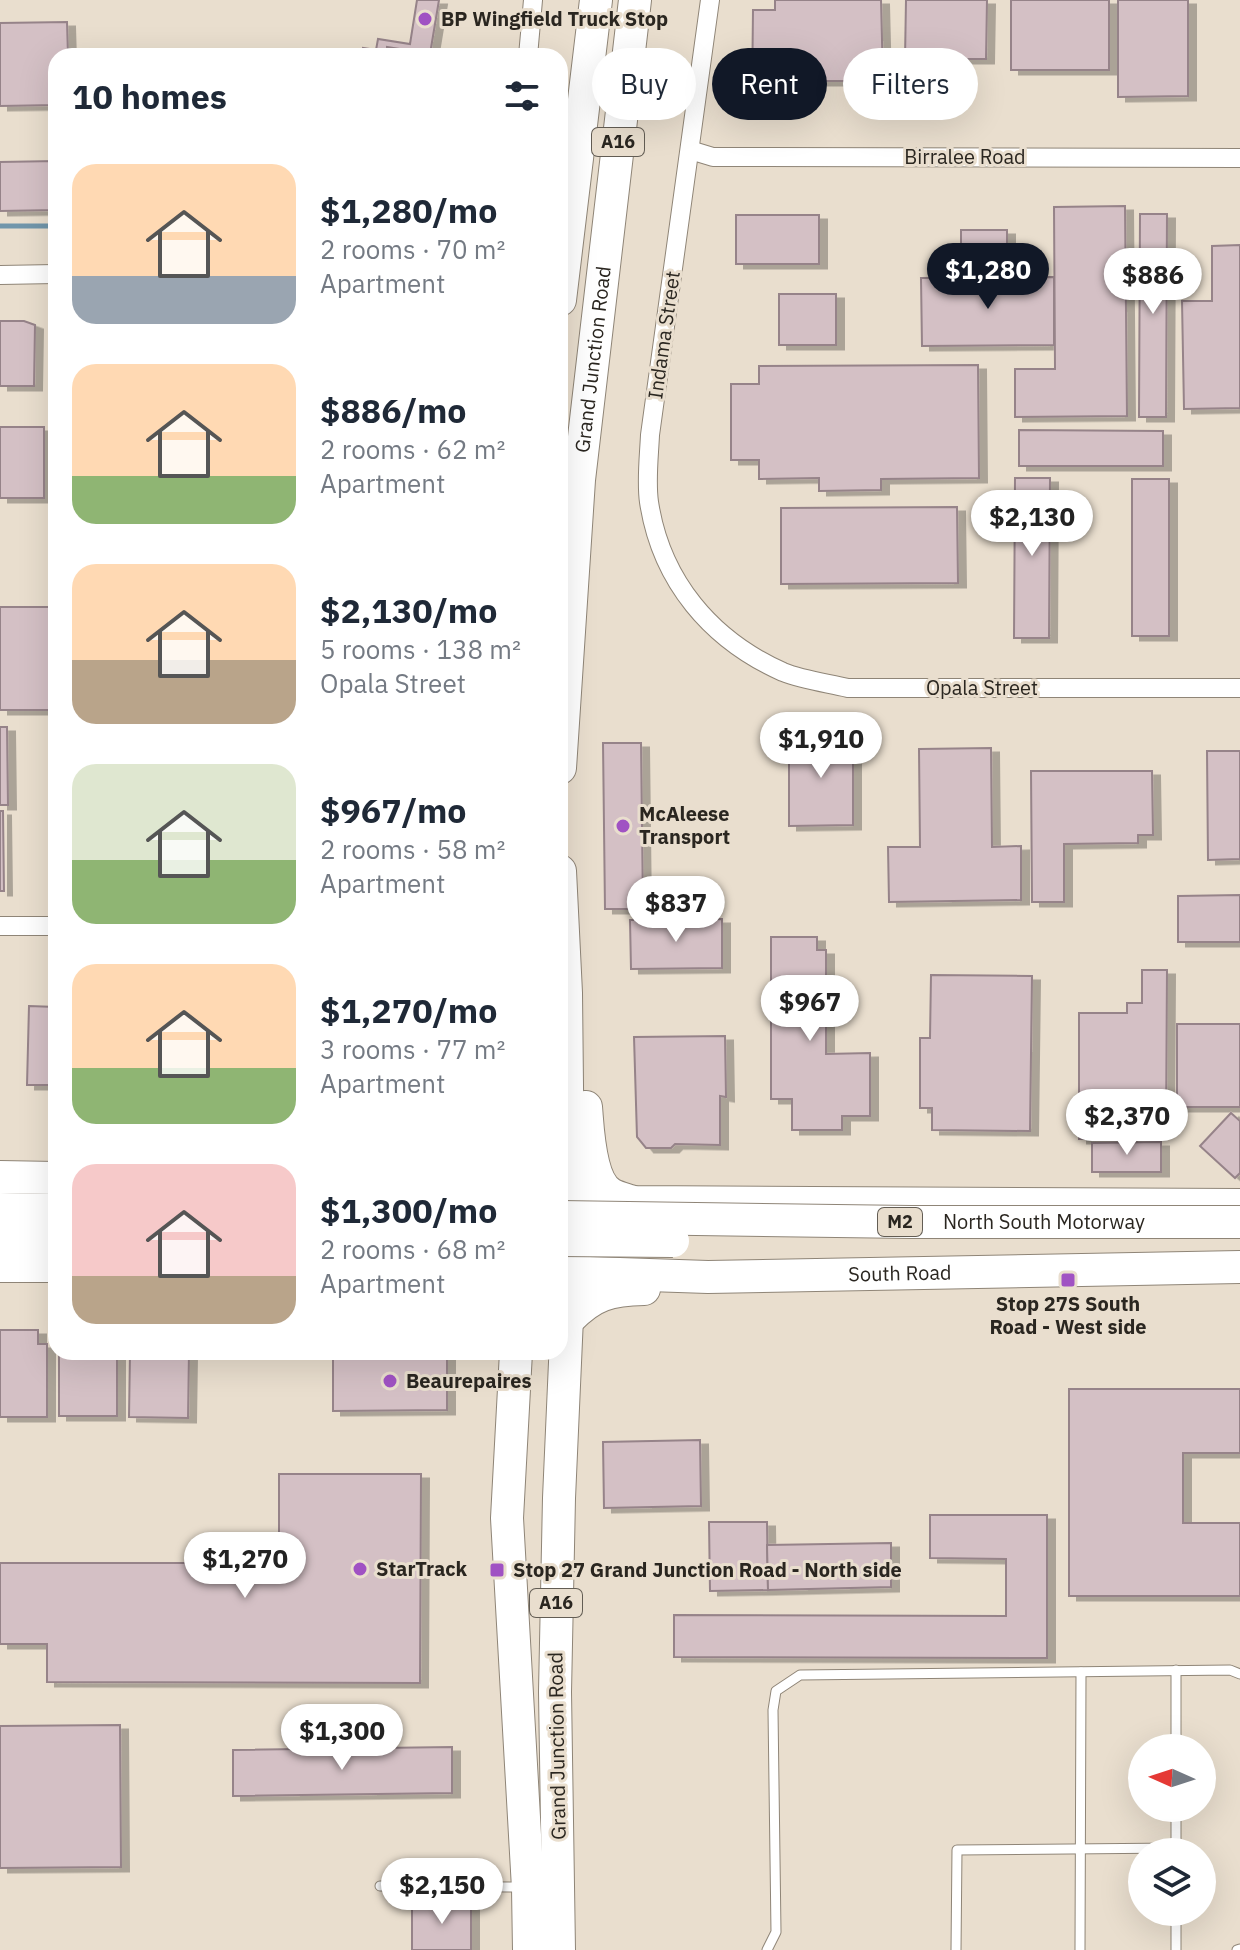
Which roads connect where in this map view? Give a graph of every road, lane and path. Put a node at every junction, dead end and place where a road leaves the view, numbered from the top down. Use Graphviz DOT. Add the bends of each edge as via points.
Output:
graph roads {
  1 [pos="533,0"];
  2 [pos="596,0"];
  3 [pos="635,0"];
  4 [pos="710,0"];
  5 [pos="529,48"];
  6 [pos="690,150"];
  7 [pos="1240,158"];
  8 [pos="568,208"];
  9 [pos="568,263"];
  10 [pos="48,274"];
  11 [pos="0,275"];
  12 [pos="574,284"];
  13 [pos="732,645"];
  14 [pos="568,647"];
  15 [pos="1240,688"];
  16 [pos="0,926"];
  17 [pos="48,926"];
  18 [pos="568,1054"];
  19 [pos="0,1177"];
  20 [pos="48,1178"];
  21 [pos="632,1202"];
  22 [pos="568,1204"];
  23 [pos="568,1204"];
  24 [pos="1240,1205"];
  25 [pos="0,1209"];
  26 [pos="48,1210"];
  27 [pos="1240,1222"];
  28 [pos="0,1239"];
  29 [pos="48,1239"];
  30 [pos="568,1240"];
  31 [pos="1240,1243"];
  32 [pos="0,1266"];
  33 [pos="48,1266"];
  34 [pos="1240,1267"];
  35 [pos="568,1272"];
  36 [pos="639,1274"];
  37 [pos="708,1277"];
  38 [pos="568,1307"];
  39 [pos="569,1319"];
  40 [pos="568,1337"];
  41 [pos="515,1360"];
  42 [pos="567,1360"];
  43 [pos="1176,1670"];
  44 [pos="1237,1671"];
  45 [pos="1081,1672"];
  46 [pos="1176,1734"];
  47 [pos="1080,1849"];
  48 [pos="1128,1850"];
  49 [pos="380,1886"];
  50 [pos="544,1887"];
  51 [pos="1176,1926"];
  52 [pos="529,1950"];
  53 [pos="559,1950"];
  54 [pos="767,1950"];
  55 [pos="956,1950"];
  56 [pos="1080,1950"];
  57 [pos="1176,1950"];
  1 -- 5 [label="street"];
  2 -- 8 [label="highway, Grand Junction Road / A16"];
  3 -- 12 [label="highway, Grand Junction Road / A16"];
  4 -- 6 [label="street, Indama Street"];
  6 -- 7 [label="street, Birralee Road" via="713,157"];
  6 -- 13 [label="street, Indama Street" via="650,435 649,501 660,547 682,592"];
  9 -- 12 [label="highway, Grand Junction Road / A16"];
  10 -- 11 [label="street"];
  12 -- 14 [label="highway, Grand Junction Road / A16" via="579,480"];
  13 -- 15 [label="street, Opala Street" via="785,673 848,688"];
  16 -- 17 [label="street"];
  18 -- 21 [label="highway" via="585,1101 600,1181 609,1193"];
  19 -- 20 [label="highway"];
  21 -- 22 [label="highway"];
  21 -- 24 [label="highway"];
  21 -- 36 [label="highway" via="612,1227 613,1247"];
  23 -- 27 [label="highway, North South Motorway / M2, bridge" via="911,1222"];
  25 -- 26 [label="highway"];
  28 -- 29 [label="highway"];
  30 -- 31 [label="highway, North South Motorway / M2, bridge"];
  32 -- 33 [label="highway"];
  34 -- 37 [label="highway, South Road"];
  35 -- 36 [label="highway, South Road"];
  36 -- 37 [label="highway, South Road"];
  37 -- 39 [label="highway" via="671,1288 608,1293 586,1302"];
  38 -- 39 [label="highway, Grand Junction Road / A16"];
  39 -- 40 [label="highway, Grand Junction Road / A16"];
  41 -- 50 [label="highway, Grand Junction Road / A16" via="507,1518"];
  42 -- 50 [label="highway, Grand Junction Road / A16"];
  43 -- 44 [label="lane"];
  43 -- 45 [label="lane"];
  43 -- 46 [label="lane"];
  45 -- 47 [label="lane"];
  45 -- 54 [label="lane" via="800,1675 776,1691 776,1932"];
  47 -- 48 [label="lane"];
  47 -- 55 [label="lane" via="957,1850"];
  47 -- 56 [label="lane"];
  49 -- 50 [label="lane"];
  50 -- 52 [label="highway, Grand Junction Road / A16"];
  50 -- 53 [label="highway, Grand Junction Road / A16"];
  51 -- 57 [label="lane"];
}
